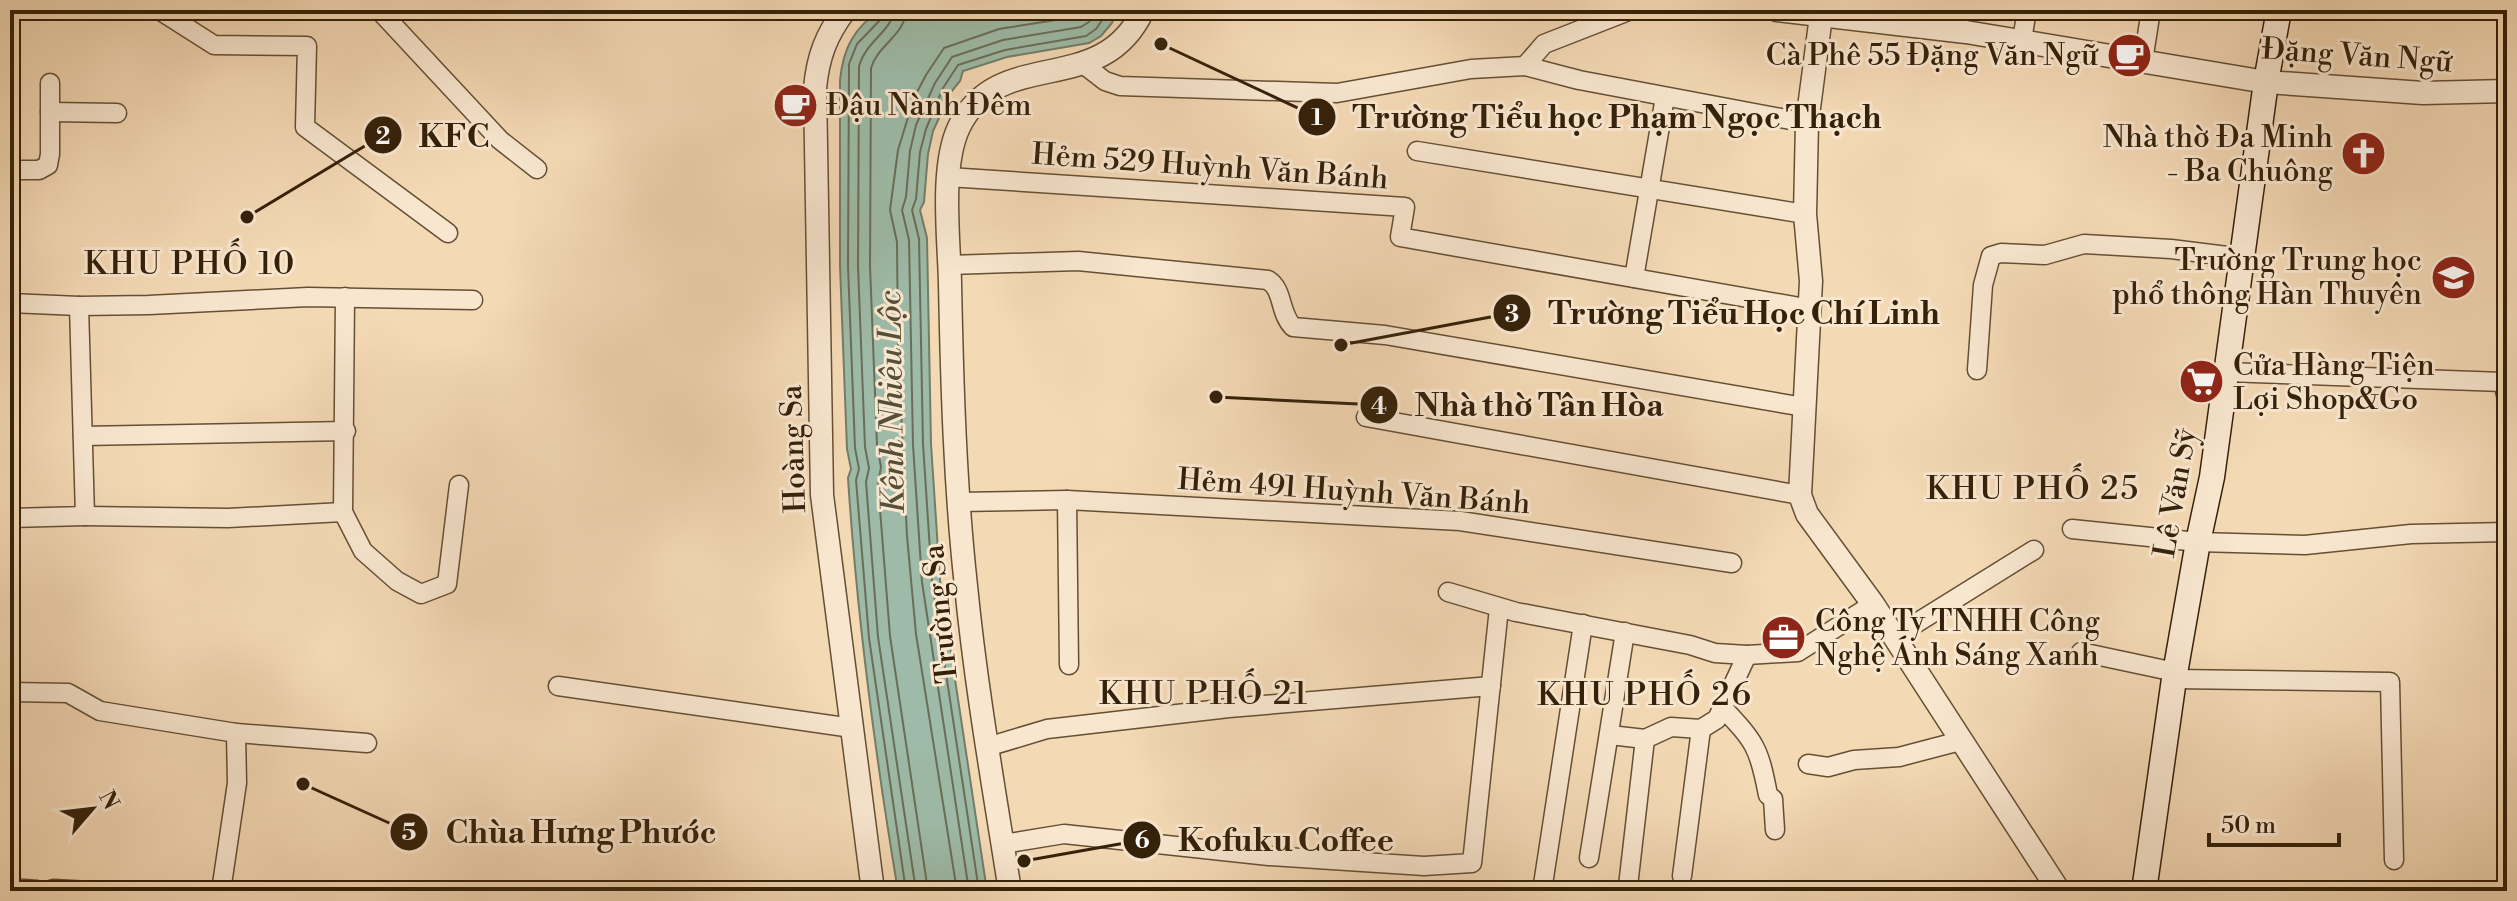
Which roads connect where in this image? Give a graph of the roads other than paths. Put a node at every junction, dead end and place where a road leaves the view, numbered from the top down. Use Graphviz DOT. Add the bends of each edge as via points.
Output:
graph roads {
  1 [pos="159,10"];
  2 [pos="379,10"];
  3 [pos="845,10"];
  4 [pos="1143,10"];
  5 [pos="1631,10"];
  6 [pos="1777,10"];
  7 [pos="2027,10"];
  8 [pos="2151,10"];
  9 [pos="2279,10"];
  10 [pos="1821,13"];
  11 [pos="1930,20"];
  12 [pos="2022,40"];
  13 [pos="2143,61"];
  14 [pos="1083,64"];
  15 [pos="1525,66"];
  16 [pos="2266,82"];
  17 [pos="50,83"];
  18 [pos="2507,91"];
  19 [pos="1665,97"];
  20 [pos="50,112"];
  21 [pos="117,113"];
  22 [pos="1807,123"];
  23 [pos="1417,151"];
  24 [pos="537,169"];
  25 [pos="10,170"];
  26 [pos="948,177"];
  27 [pos="1650,188"];
  28 [pos="1805,214"];
  29 [pos="448,233"];
  30 [pos="2243,258"];
  31 [pos="949,265"];
  32 [pos="1634,278"];
  33 [pos="345,297"];
  34 [pos="473,300"];
  35 [pos="10,303"];
  36 [pos="79,306"];
  37 [pos="1811,309"];
  38 [pos="1977,370"];
  39 [pos="2226,372"];
  40 [pos="2507,399"];
  41 [pos="1804,407"];
  42 [pos="1366,417"];
  43 [pos="346,431"];
  44 [pos="83,436"];
  45 [pos="459,485"];
  46 [pos="1800,495"];
  47 [pos="1067,500"];
  48 [pos="959,502"];
  49 [pos="343,512"];
  50 [pos="85,516"];
  51 [pos="10,518"];
  52 [pos="2072,529"];
  53 [pos="2507,532"];
  54 [pos="2198,542"];
  55 [pos="2034,550"];
  56 [pos="1732,563"];
  57 [pos="1448,592"];
  58 [pos="1873,604"];
  59 [pos="1499,608"];
  60 [pos="1583,624"];
  61 [pos="1625,632"];
  62 [pos="1894,637"];
  63 [pos="2081,652"];
  64 [pos="1747,655"];
  65 [pos="1069,665"];
  66 [pos="2174,676"];
  67 [pos="558,686"];
  68 [pos="1491,686"];
  69 [pos="10,692"];
  70 [pos="1722,707"];
  71 [pos="852,728"];
  72 [pos="1701,729"];
  73 [pos="236,733"];
  74 [pos="1610,735"];
  75 [pos="1645,739"];
  76 [pos="1960,741"];
  77 [pos="367,743"];
  78 [pos="987,747"];
  79 [pos="1808,764"];
  80 [pos="1775,830"];
  81 [pos="1003,844"];
  82 [pos="1589,858"];
  83 [pos="2394,860"];
  84 [pos="1682,876"];
  85 [pos="1628,886"];
  86 [pos="10,888"];
  87 [pos="45,890"];
  88 [pos="90,891"];
  89 [pos="221,891"];
  90 [pos="873,891"];
  91 [pos="1010,891"];
  92 [pos="1542,891"];
  93 [pos="2059,891"];
  94 [pos="2144,891"];
  1 -- 29 [label="street" via="214,45 307,46 305,127"];
  2 -- 24 [label="street" via="500,140"];
  3 -- 71 [label="street, Hoàng Sa" via="824,42 815,88 822,495"];
  4 -- 14 [label="street, Trường Sa" via="1123,42"];
  5 -- 15 [label="street" via="1544,44"];
  6 -- 10 [label="street, Đặng Văn Ngữ"];
  7 -- 12 [label="street"];
  8 -- 13 [label="street"];
  9 -- 16 [label="main road, Lê Văn Sỹ"];
  10 -- 11 [label="street, Đặng Văn Ngữ"];
  10 -- 22 [label="street"];
  11 -- 12 [label="street, Đặng Văn Ngữ"];
  12 -- 13 [label="street, Đặng Văn Ngữ"];
  13 -- 16 [label="street, Đặng Văn Ngữ"];
  14 -- 15 [label="street" via="1120,86 1337,93 1471,69"];
  14 -- 26 [label="street, Trường Sa" via="1012,80 982,96 958,130"];
  15 -- 19 [label="street"];
  16 -- 18 [label="street, Đặng Văn Ngữ" via="2423,93"];
  16 -- 30 [label="main road, Lê Văn Sỹ"];
  17 -- 20 [label="street"];
  19 -- 22 [label="street"];
  19 -- 27 [label="street"];
  20 -- 21 [label="street"];
  20 -- 25 [label="street" via="48,165"];
  22 -- 28 [label="street"];
  23 -- 27 [label="street"];
  26 -- 31 [label="street, Trường Sa"];
  26 -- 32 [label="street, Hẻm 529 Huỳnh Văn Bánh" via="1405,207 1400,237"];
  27 -- 28 [label="street"];
  27 -- 32 [label="street"];
  28 -- 37 [label="street"];
  30 -- 38 [label="street" via="2084,244 2045,255 1991,256 1983,285"];
  30 -- 39 [label="main road, Lê Văn Sỹ"];
  31 -- 41 [label="street" via="1078,261 1268,280 1277,287 1293,327 1385,335"];
  31 -- 48 [label="street, Trường Sa"];
  32 -- 37 [label="street, Hẻm 529 Huỳnh Văn Bánh"];
  33 -- 34 [label="street"];
  33 -- 36 [label="street"];
  33 -- 43 [label="street"];
  35 -- 36 [label="street"];
  36 -- 44 [label="street"];
  37 -- 41 [label="street"];
  39 -- 40 [label="street" via="2503,382"];
  39 -- 54 [label="main road, Lê Văn Sỹ"];
  41 -- 46 [label="street"];
  42 -- 46 [label="street"];
  43 -- 44 [label="street"];
  43 -- 49 [label="street"];
  44 -- 50 [label="street"];
  45 -- 49 [label="street" via="447,584 421,594 363,551"];
  46 -- 58 [label="street" via="1807,514"];
  47 -- 48 [label="street, Hẻm 491 Huỳnh Văn Bánh"];
  47 -- 56 [label="street, Hẻm 491 Huỳnh Văn Bánh" via="1460,521"];
  47 -- 65 [label="street"];
  48 -- 78 [label="street, Trường Sa"];
  49 -- 50 [label="street" via="228,518"];
  50 -- 51 [label="street"];
  52 -- 54 [label="street"];
  53 -- 54 [label="street" via="2411,534 2305,545"];
  54 -- 66 [label="main road, Lê Văn Sỹ"];
  55 -- 62 [label="street"];
  57 -- 59 [label="street"];
  58 -- 62 [label="street"];
  58 -- 64 [label="street" via="1798,652"];
  59 -- 60 [label="street"];
  59 -- 68 [label="street"];
  60 -- 61 [label="street"];
  60 -- 92 [label="street"];
  61 -- 64 [label="street"];
  61 -- 74 [label="street"];
  62 -- 76 [label="street"];
  63 -- 66 [label="street"];
  64 -- 70 [label="street"];
  66 -- 83 [label="street" via="2390,682"];
  66 -- 94 [label="main road, Lê Văn Sỹ"];
  67 -- 71 [label="street"];
  68 -- 78 [label="street" via="1047,729"];
  68 -- 81 [label="street" via="1472,863 1424,866 1269,856 1064,834"];
  69 -- 73 [label="street" via="68,693 100,711"];
  70 -- 72 [label="street" via="1717,719"];
  70 -- 80 [label="street" via="1748,732 1760,756 1773,799"];
  71 -- 90 [label="street, Hoàng Sa"];
  72 -- 75 [label="street" via="1671,727"];
  72 -- 84 [label="street"];
  73 -- 77 [label="street"];
  73 -- 89 [label="street" via="237,783"];
  74 -- 75 [label="street"];
  74 -- 82 [label="street"];
  75 -- 85 [label="street"];
  76 -- 79 [label="street" via="1899,757 1828,767"];
  76 -- 93 [label="street"];
  78 -- 81 [label="street, Trường Sa"];
  81 -- 91 [label="street, Trường Sa"];
  86 -- 87 [label="street"];
  87 -- 88 [label="street"];
}
